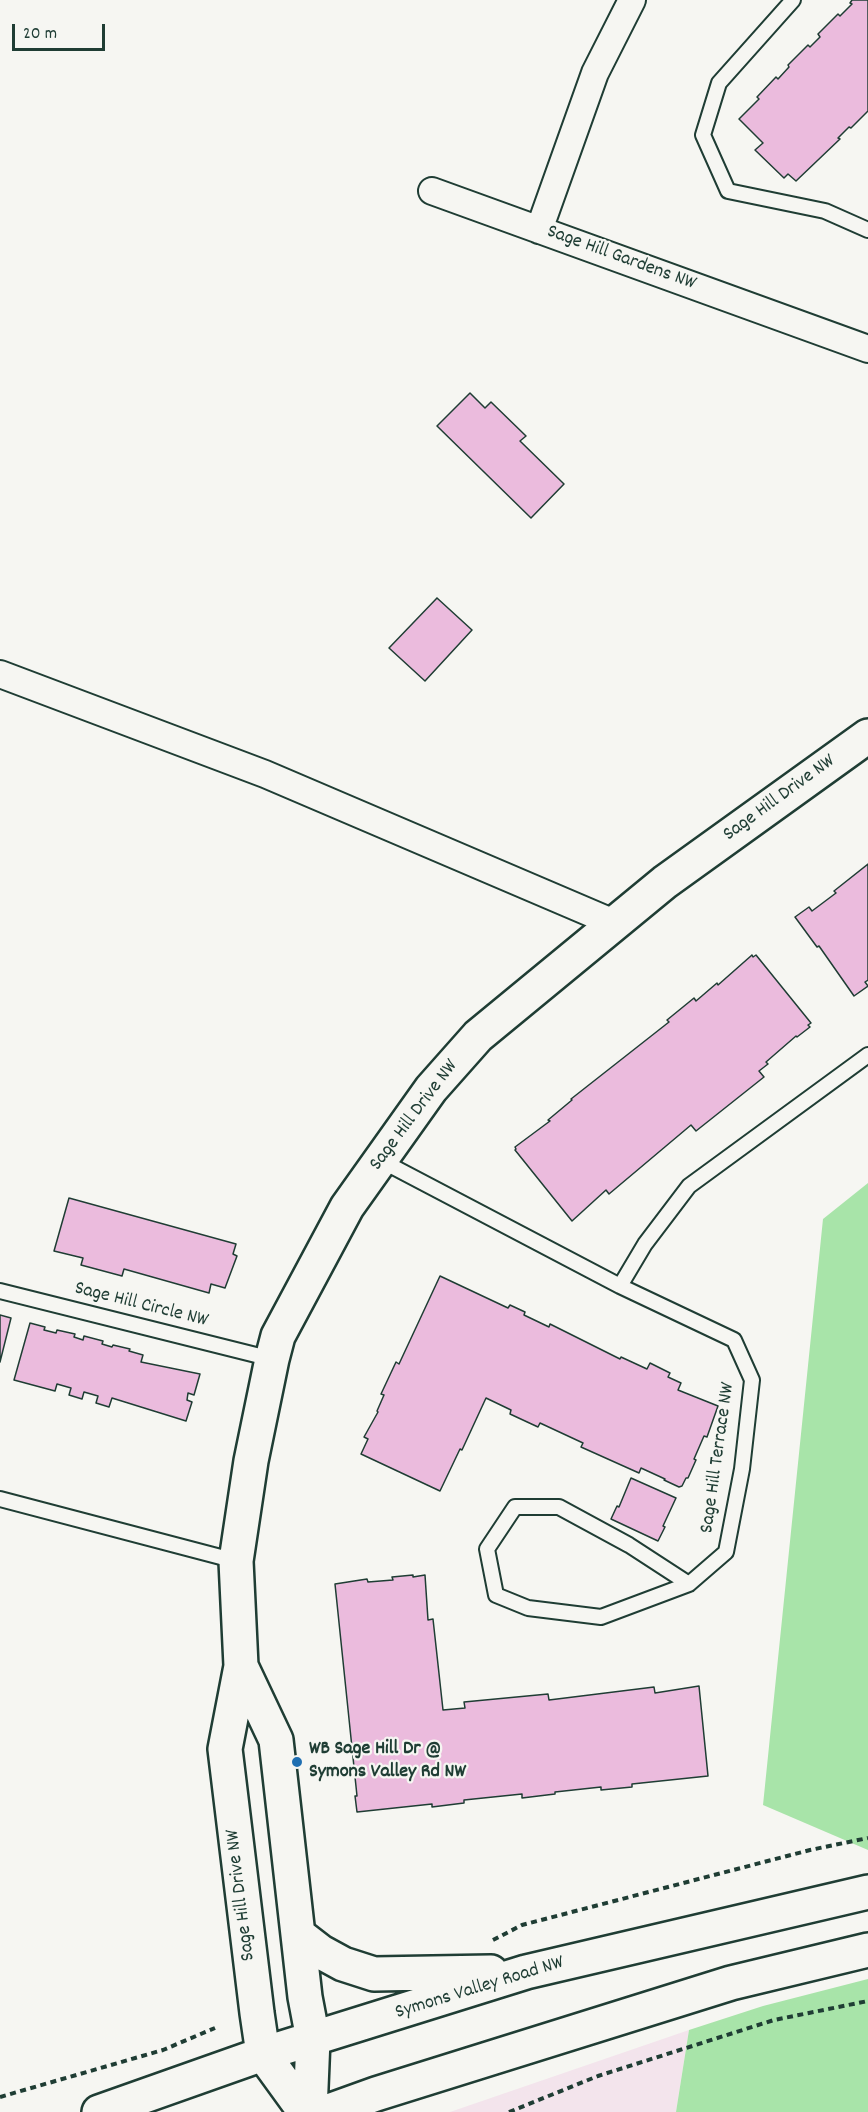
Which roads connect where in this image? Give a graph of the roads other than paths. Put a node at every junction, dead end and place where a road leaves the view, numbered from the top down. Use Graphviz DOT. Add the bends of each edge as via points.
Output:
graph roads {
  1 [pos="632,0"];
  2 [pos="793,0"];
  3 [pos="432,191"];
  4 [pos="538,230"];
  5 [pos="868,230"];
  6 [pos="868,349"];
  7 [pos="0,674"];
  8 [pos="868,736"];
  9 [pos="614,923"];
  10 [pos="868,1055"];
  11 [pos="380,1160"];
  12 [pos="621,1286"];
  13 [pos="0,1291"];
  14 [pos="272,1359"];
  15 [pos="0,1499"];
  16 [pos="236,1561"];
  17 [pos="689,1584"];
  18 [pos="241,1666"];
  19 [pos="868,1892"];
  20 [pos="298,1935"];
  21 [pos="868,1950"];
  22 [pos="526,1972"];
  23 [pos="313,2039"];
  24 [pos="263,2054"];
  25 [pos="99,2112"];
  26 [pos="305,2112"];
  27 [pos="310,2112"];
  28 [pos="326,2112"];
  1 -- 4 [label="street, Sage Hill Gardens NW" via="595,74"];
  2 -- 5 [label="lane" via="719,82 704,135 728,191 825,211"];
  3 -- 4 [label="street"];
  4 -- 6 [label="street, Sage Hill Gardens NW"];
  7 -- 9 [label="street" via="265,774"];
  8 -- 9 [label="street, Sage Hill Drive NW" via="664,882"];
  9 -- 11 [label="street, Sage Hill Drive NW" via="478,1036 431,1089"];
  10 -- 12 [label="lane" via="689,1185 645,1244"];
  11 -- 12 [label="lane, Sage Hill Terrace NW"];
  11 -- 14 [label="street, Sage Hill Drive NW" via="347,1207 278,1336"];
  12 -- 17 [label="lane, Sage Hill Terrace NW" via="734,1340 752,1380 742,1469 726,1552"];
  13 -- 14 [label="lane, Sage Hill Circle NW"];
  14 -- 16 [label="street, Sage Hill Drive NW"];
  15 -- 16 [label="lane"];
  16 -- 18 [label="street, Sage Hill Drive NW"];
  17 -- 17 [label="lane, Sage Hill Terrace NW" via="559,1507 515,1507 487,1549 496,1595 528,1608 601,1617"];
  18 -- 20 [label="street, Sage Hill Drive NW" via="276,1740"];
  18 -- 24 [label="street, Sage Hill Drive NW" via="225,1749"];
  19 -- 22 [label="street, Symons Valley Road NW"];
  20 -- 22 [label="street" via="343,1964 374,1974"];
  20 -- 23 [label="street, Sage Hill Drive NW"];
  21 -- 28 [label="street" via="731,1983"];
  22 -- 23 [label="street, Symons Valley Road NW"];
  23 -- 24 [label="street, Symons Valley Road NW"];
  23 -- 27 [label="street, Sage Hill Drive NW"];
  24 -- 25 [label="street, Symons Valley Road NW"];
  24 -- 26 [label="street, Sage Hill Drive NW"];
}
